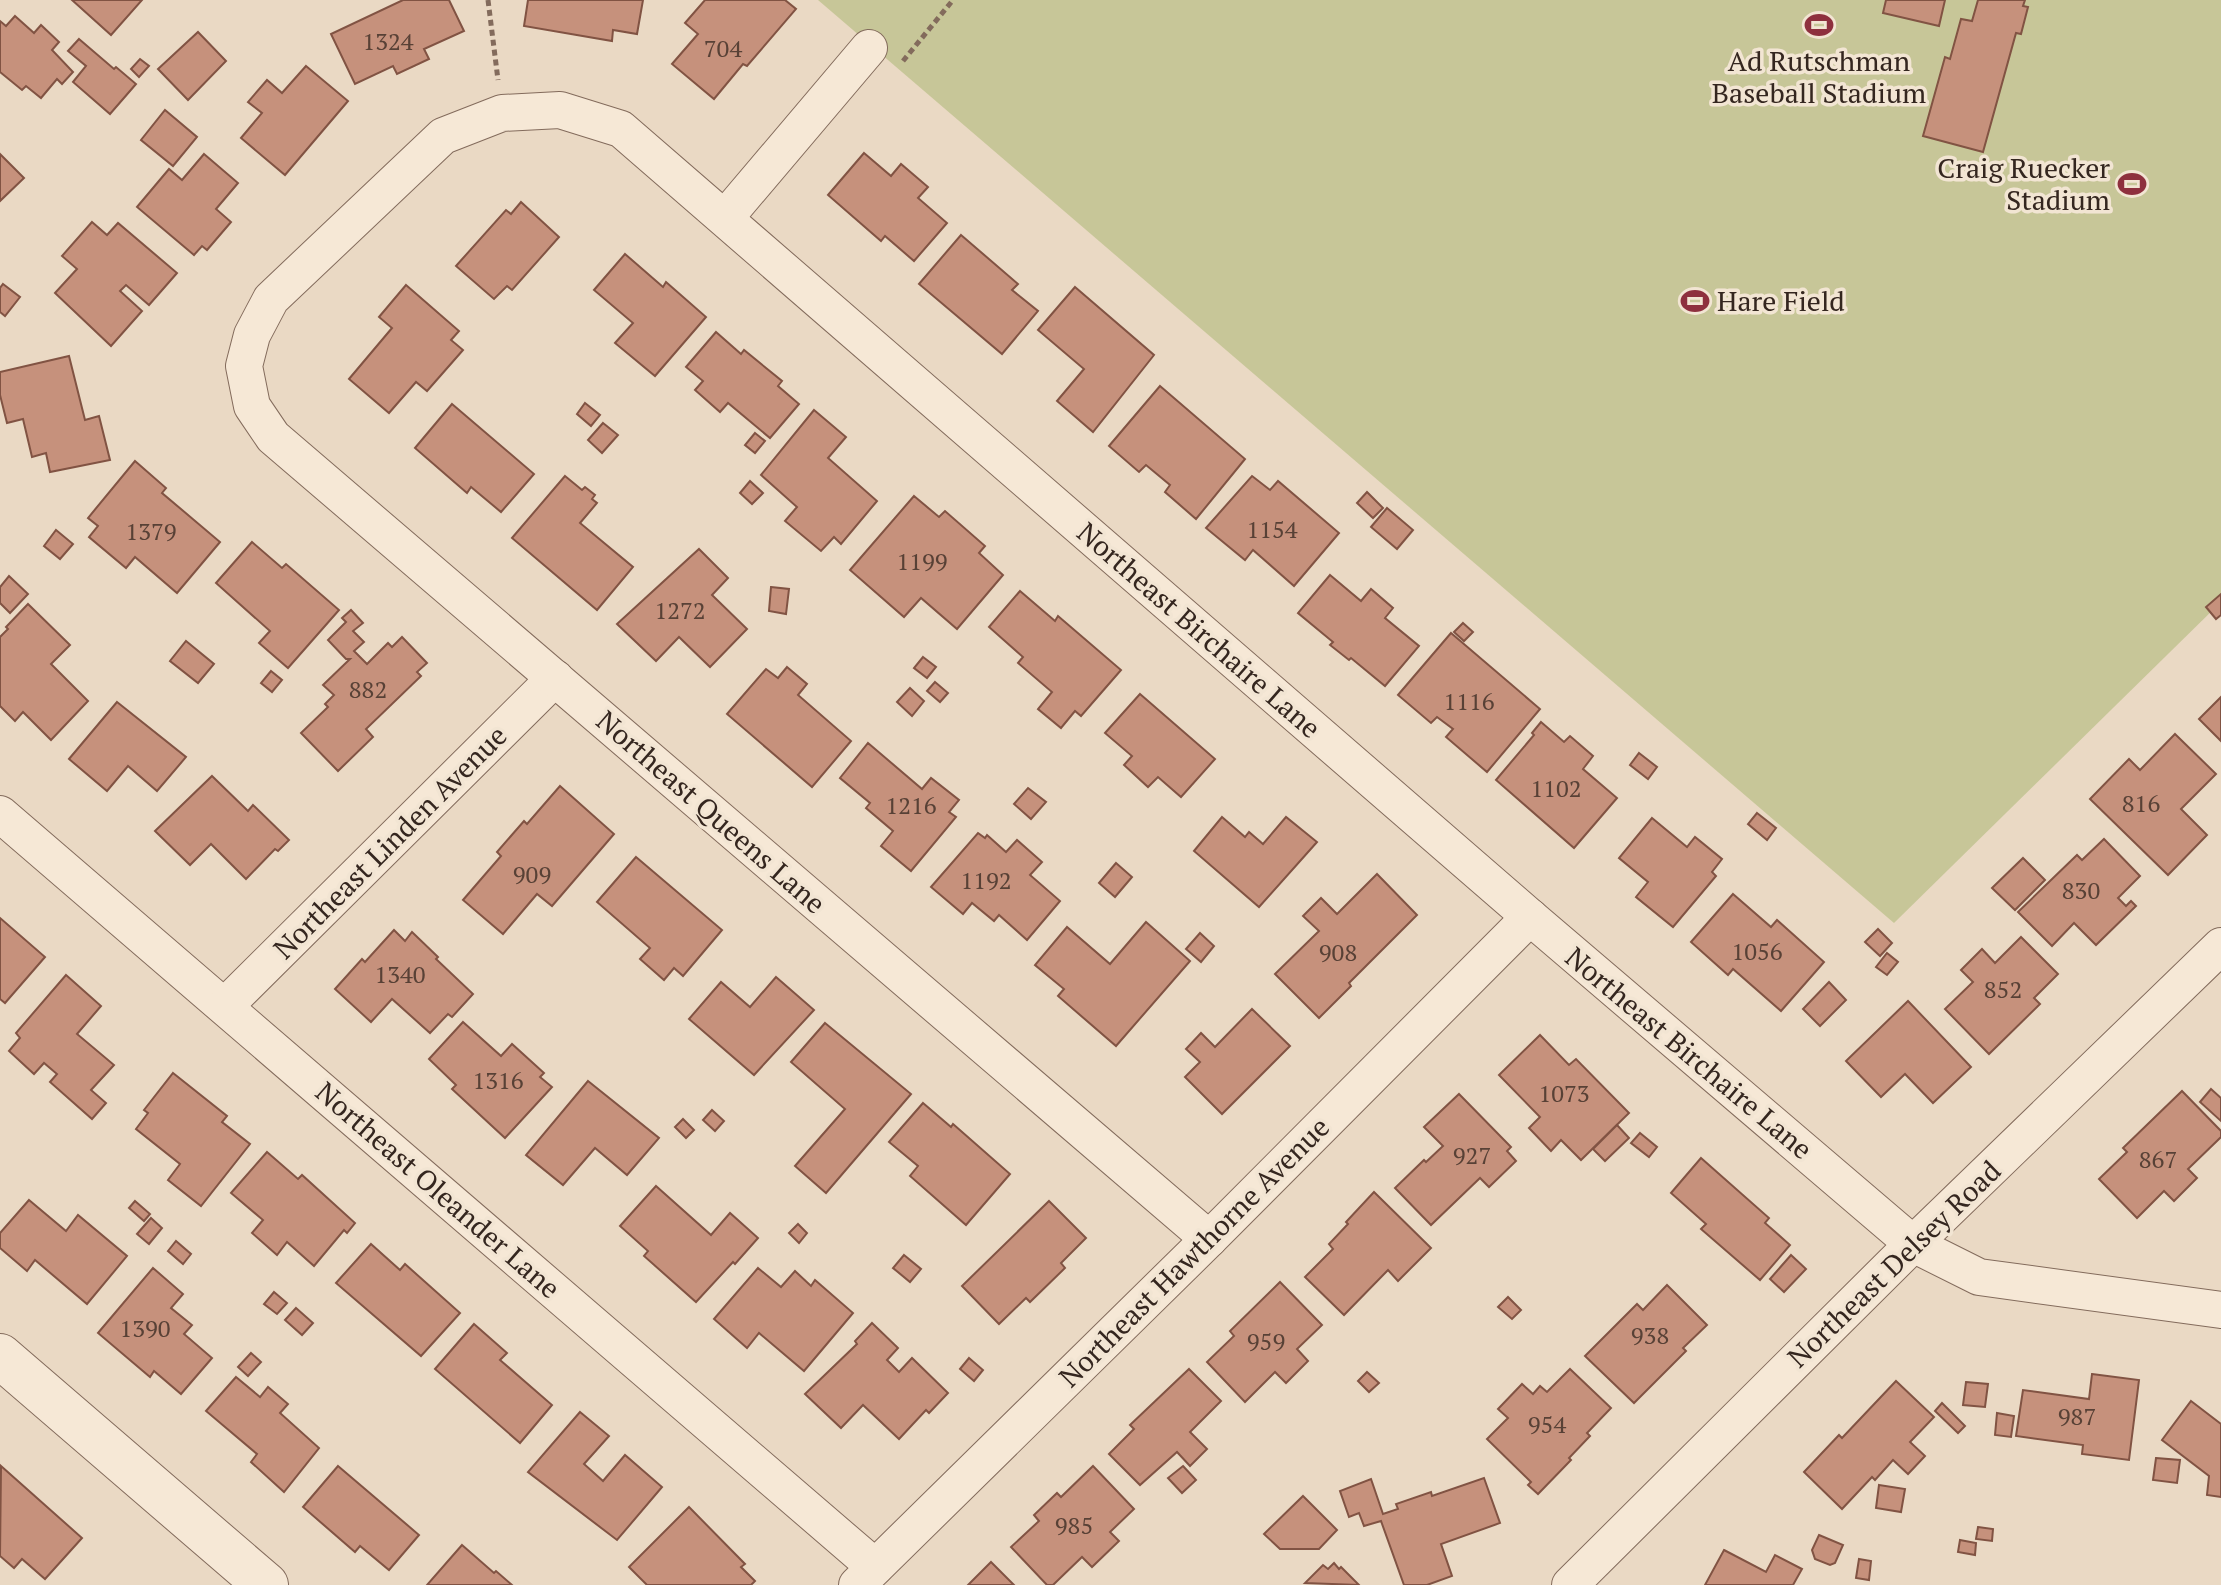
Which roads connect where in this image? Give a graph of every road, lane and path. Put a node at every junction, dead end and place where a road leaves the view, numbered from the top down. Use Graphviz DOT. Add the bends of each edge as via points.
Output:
graph roads {
  1 [pos="488,0"];
  2 [pos="953,0"];
  3 [pos="884,56"];
  4 [pos="502,113"];
  5 [pos="725,218"];
  6 [pos="244,366"];
  7 [pos="555,678"];
  8 [pos="0,814"];
  9 [pos="1530,917"];
  10 [pos="2221,946"];
  11 [pos="225,1006"];
  12 [pos="1209,1239"];
  13 [pos="1913,1244"];
  14 [pos="2221,1310"];
  15 [pos="0,1356"];
  16 [pos="866,1576"];
  17 [pos="266,1585"];
  18 [pos="1570,1585"];
  1 -- 4 [label="path"];
  2 -- 3 [label="path"];
  3 -- 5 [label="street"];
  4 -- 5 [label="street, Northeast Birchaire Lane" via="560,110 621,129"];
  4 -- 6 [label="street, Northeast Birchaire Lane" via="443,136 271,299 252,335"];
  5 -- 9 [label="street, Northeast Birchaire Lane"];
  6 -- 7 [label="street, Northeast Queens Lane" via="252,406 273,437"];
  7 -- 11 [label="street, Northeast Linden Avenue"];
  7 -- 12 [label="street, Northeast Queens Lane"];
  8 -- 11 [label="street, Northeast Oleander Lane"];
  9 -- 12 [label="street, Northeast Hawthorne Avenue"];
  9 -- 13 [label="street, Northeast Birchaire Lane"];
  10 -- 13 [label="street, Northeast Delsey Road"];
  11 -- 16 [label="street, Northeast Oleander Lane"];
  12 -- 16 [label="street, Northeast Hawthorne Avenue"];
  13 -- 14 [label="street, Northeast Birchaire Lane" via="1979,1277"];
  13 -- 18 [label="street, Northeast Delsey Road"];
  15 -- 17 [label="street"];
}
